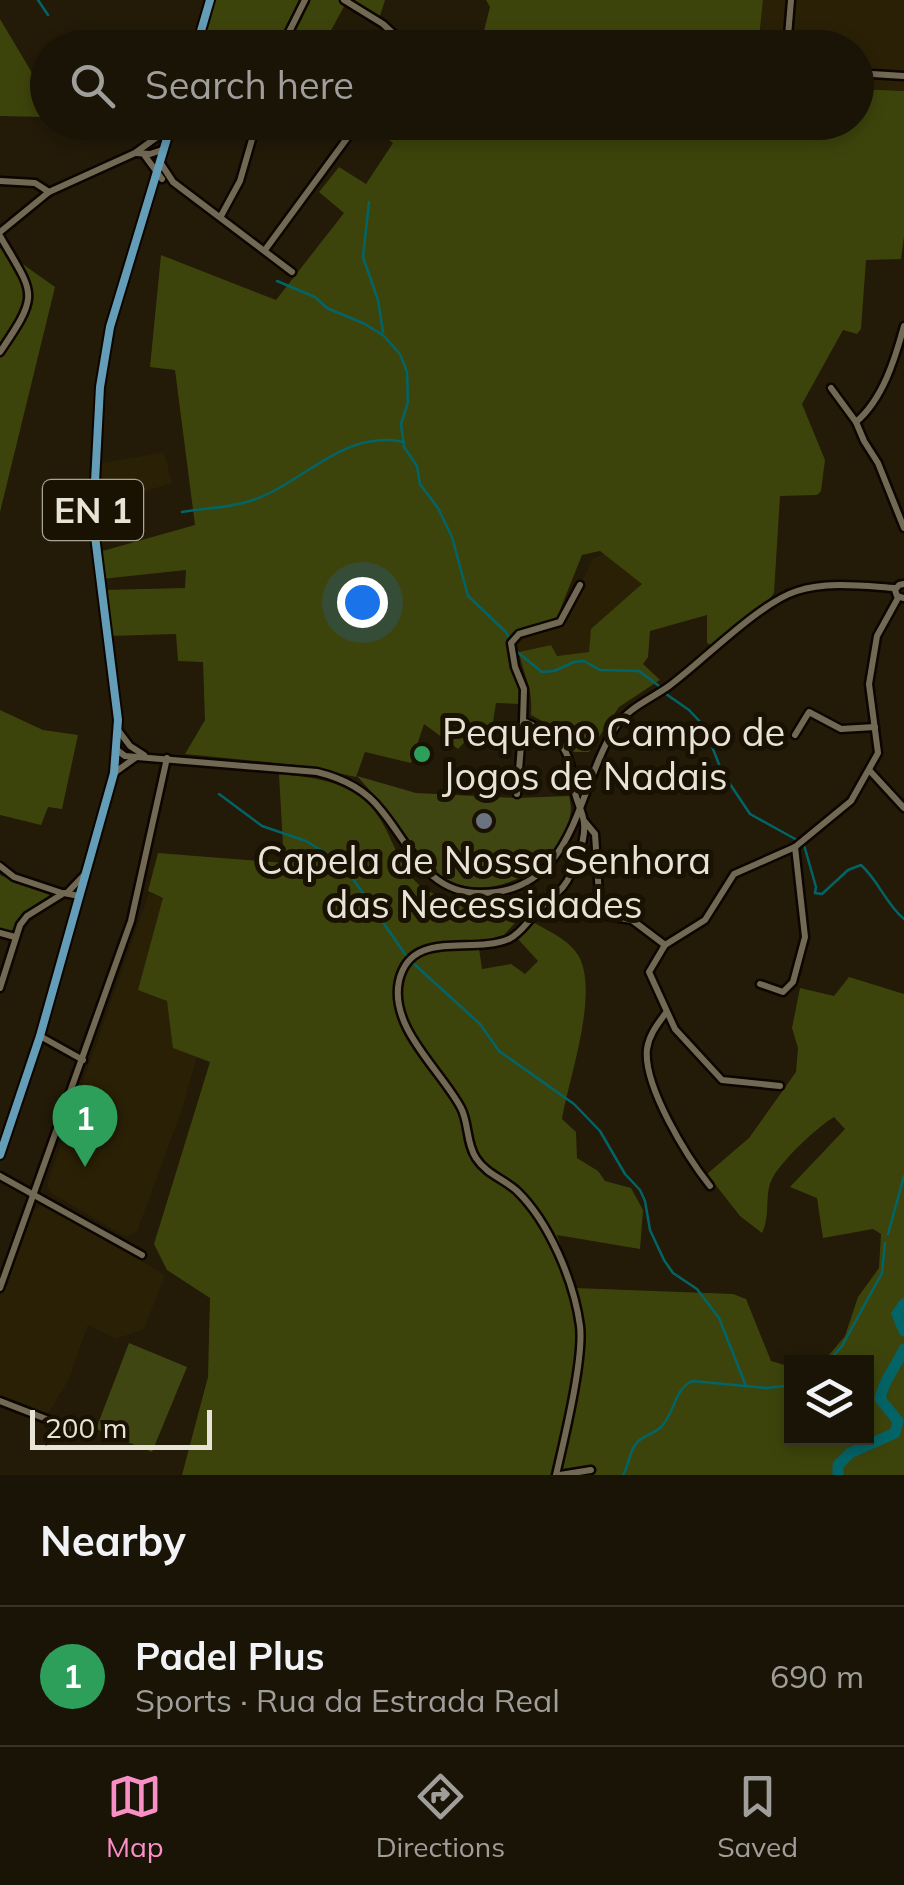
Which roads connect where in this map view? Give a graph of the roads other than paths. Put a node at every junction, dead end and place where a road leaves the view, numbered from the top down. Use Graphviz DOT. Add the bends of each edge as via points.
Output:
graph roads {
  1 [pos="210,0"];
  2 [pos="305,0"];
  3 [pos="344,0"];
  4 [pos="790,0"];
  5 [pos="201,30"];
  6 [pos="290,30"];
  7 [pos="390,30"];
  8 [pos="789,30"];
  9 [pos="874,74"];
  10 [pos="904,76"];
  11 [pos="152,140"];
  12 [pos="167,140"];
  13 [pos="252,140"];
  14 [pos="347,140"];
  15 [pos="147,144"];
  16 [pos="135,153"];
  17 [pos="162,154"];
  18 [pos="144,155"];
  19 [pos="162,177"];
  20 [pos="0,181"];
  21 [pos="49,192"];
  22 [pos="221,216"];
  23 [pos="0,234"];
  24 [pos="0,250"];
  25 [pos="265,250"];
  26 [pos="12,256"];
  27 [pos="292,272"];
  28 [pos="904,326"];
  29 [pos="0,352"];
  30 [pos="831,388"];
  31 [pos="856,422"];
  32 [pos="904,528"];
  33 [pos="904,584"];
  34 [pos="580,585"];
  35 [pos="895,588"];
  36 [pos="901,598"];
  37 [pos="523,721"];
  38 [pos="875,727"];
  39 [pos="118,730"];
  40 [pos="795,735"];
  41 [pos="117,748"];
  42 [pos="136,754"];
  43 [pos="167,758"];
  44 [pos="870,771"];
  45 [pos="114,773"];
  46 [pos="517,794"];
  47 [pos="904,808"];
  48 [pos="579,810"];
  49 [pos="584,820"];
  50 [pos="795,847"];
  51 [pos="563,848"];
  52 [pos="575,862"];
  53 [pos="0,866"];
  54 [pos="86,874"];
  55 [pos="67,892"];
  56 [pos="80,893"];
  57 [pos="75,910"];
  58 [pos="0,932"];
  59 [pos="15,937"];
  60 [pos="665,945"];
  61 [pos="760,984"];
  62 [pos="0,988"];
  63 [pos="665,1014"];
  64 [pos="40,1036"];
  65 [pos="83,1060"];
  66 [pos="780,1086"];
  67 [pos="3,1141"];
  68 [pos="0,1155"];
  69 [pos="0,1176"];
  70 [pos="710,1186"];
  71 [pos="35,1194"];
  72 [pos="142,1255"];
  73 [pos="0,1288"];
  74 [pos="0,1400"];
  75 [pos="72,1429"];
  76 [pos="591,1470"];
  77 [pos="558,1475"];
  1 -- 5 [label="main road"];
  2 -- 6 [label="street"];
  3 -- 7 [label="street"];
  4 -- 8 [label="street"];
  9 -- 10 [label="street"];
  11 -- 15 [label="street"];
  12 -- 17 [label="main road, EN 1"];
  13 -- 22 [label="street"];
  14 -- 25 [label="street"];
  15 -- 16 [label="street"];
  15 -- 17 [label="street"];
  16 -- 18 [label="street"];
  16 -- 21 [label="street"];
  17 -- 18 [label="street"];
  17 -- 19 [label="main road, EN 1"];
  18 -- 19 [label="street"];
  19 -- 22 [label="street"];
  19 -- 39 [label="main road, EN 1" via="152,188 105,346 96,434 93,520"];
  20 -- 21 [label="street" via="35,183"];
  21 -- 23 [label="street"];
  22 -- 25 [label="street"];
  23 -- 26 [label="street"];
  24 -- 26 [label="street"];
  25 -- 27 [label="street"];
  26 -- 29 [label="street" via="25,274 29,299"];
  28 -- 31 [label="street" via="879,393"];
  30 -- 31 [label="street"];
  31 -- 32 [label="street"];
  33 -- 35 [label="street"];
  34 -- 37 [label="street" via="560,622 520,634 512,643 524,689"];
  35 -- 36 [label="street"];
  35 -- 48 [label="street" via="808,588 773,604 622,719"];
  36 -- 38 [label="street" via="877,636 869,698"];
  37 -- 46 [label="street"];
  37 -- 48 [label="street" via="551,733 564,748"];
  38 -- 40 [label="street" via="841,729 808,712"];
  38 -- 44 [label="street" via="878,753"];
  39 -- 41 [label="main road, EN 1"];
  39 -- 42 [label="street"];
  41 -- 42 [label="street" via="125,756"];
  41 -- 45 [label="main road, EN 1"];
  42 -- 43 [label="street"];
  42 -- 45 [label="street"];
  43 -- 51 [label="street" via="342,779 381,809 428,874 458,890 498,892 526,883"];
  43 -- 65 [label="street" via="131,921"];
  44 -- 47 [label="street"];
  44 -- 50 [label="street" via="851,800"];
  45 -- 54 [label="main road, EN 1"];
  48 -- 49 [label="street"];
  48 -- 51 [label="street"];
  49 -- 52 [label="street"];
  49 -- 60 [label="street" via="595,834 600,910 632,920"];
  50 -- 60 [label="street" via="734,874 705,920"];
  50 -- 61 [label="street" via="804,923 800,962 783,992"];
  51 -- 52 [label="street"];
  52 -- 77 [label="street" via="566,884 516,935 416,953 398,986 411,1034 463,1111 474,1156 538,1214 560,1260 580,1326 580,1350"];
  53 -- 55 [label="street" via="14,877"];
  54 -- 55 [label="street"];
  54 -- 56 [label="main road, EN 1"];
  55 -- 56 [label="street"];
  55 -- 57 [label="street"];
  55 -- 59 [label="street" via="27,916"];
  56 -- 57 [label="main road, EN 1"];
  57 -- 64 [label="main road, EN 1"];
  58 -- 59 [label="street"];
  59 -- 62 [label="street"];
  60 -- 63 [label="street" via="648,972"];
  63 -- 66 [label="street" via="722,1080"];
  63 -- 70 [label="street" via="650,1035 649,1069 678,1139"];
  64 -- 65 [label="street"];
  64 -- 67 [label="main road, EN 1"];
  65 -- 71 [label="street"];
  67 -- 68 [label="main road, EN 1"];
  69 -- 71 [label="street"];
  71 -- 72 [label="street"];
  71 -- 73 [label="street"];
  74 -- 75 [label="street"];
  76 -- 77 [label="street"];
}
